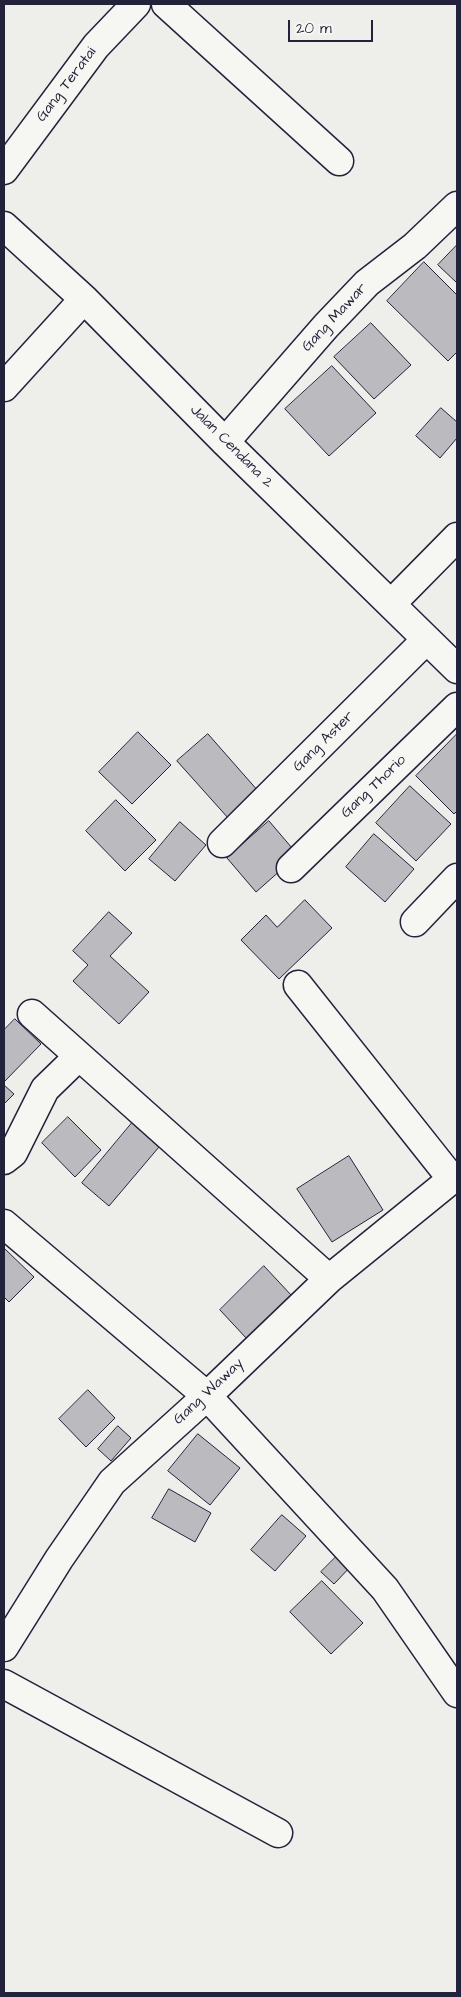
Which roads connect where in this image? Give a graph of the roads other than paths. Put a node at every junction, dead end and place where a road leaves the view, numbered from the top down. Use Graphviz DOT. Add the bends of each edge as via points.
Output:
graph roads {
  1 [pos="136,4"];
  2 [pos="166,4"];
  3 [pos="339,161"];
  4 [pos="4,170"];
  5 [pos="457,206"];
  6 [pos="4,226"];
  7 [pos="84,299"];
  8 [pos="4,387"];
  9 [pos="225,442"];
  10 [pos="457,537"];
  11 [pos="391,604"];
  12 [pos="426,640"];
  13 [pos="457,669"];
  14 [pos="457,707"];
  15 [pos="222,843"];
  16 [pos="291,868"];
  17 [pos="457,878"];
  18 [pos="416,922"];
  19 [pos="298,985"];
  20 [pos="32,1014"];
  21 [pos="78,1057"];
  22 [pos="4,1160"];
  23 [pos="455,1177"];
  24 [pos="4,1224"];
  25 [pos="329,1278"];
  26 [pos="207,1396"];
  27 [pos="4,1647"];
  28 [pos="4,1684"];
  29 [pos="457,1693"];
  30 [pos="278,1833"];
  1 -- 4 [label="street, Gang Teratai" via="96,46"];
  2 -- 3 [label="street"];
  5 -- 9 [label="street, Gang Mawar" via="415,246 367,283"];
  6 -- 7 [label="street, Jalan Cendana 2"];
  7 -- 8 [label="street"];
  7 -- 9 [label="street, Jalan Cendana 2"];
  9 -- 11 [label="street, Jalan Cendana 2"];
  10 -- 11 [label="street"];
  11 -- 12 [label="street, Jalan Cendana 2"];
  12 -- 13 [label="street, Jalan Cendana 2"];
  12 -- 15 [label="street, Gang Aster"];
  14 -- 16 [label="street, Gang Thorio"];
  17 -- 18 [label="street"];
  19 -- 23 [label="street"];
  20 -- 21 [label="street"];
  21 -- 22 [label="street" via="45,1089 13,1153"];
  21 -- 25 [label="street"];
  23 -- 25 [label="street, Gang Waway"];
  24 -- 26 [label="street"];
  25 -- 26 [label="street, Gang Waway"];
  26 -- 27 [label="street, Gang Waway" via="112,1482"];
  26 -- 29 [label="street" via="385,1589"];
  28 -- 30 [label="street"];
}
